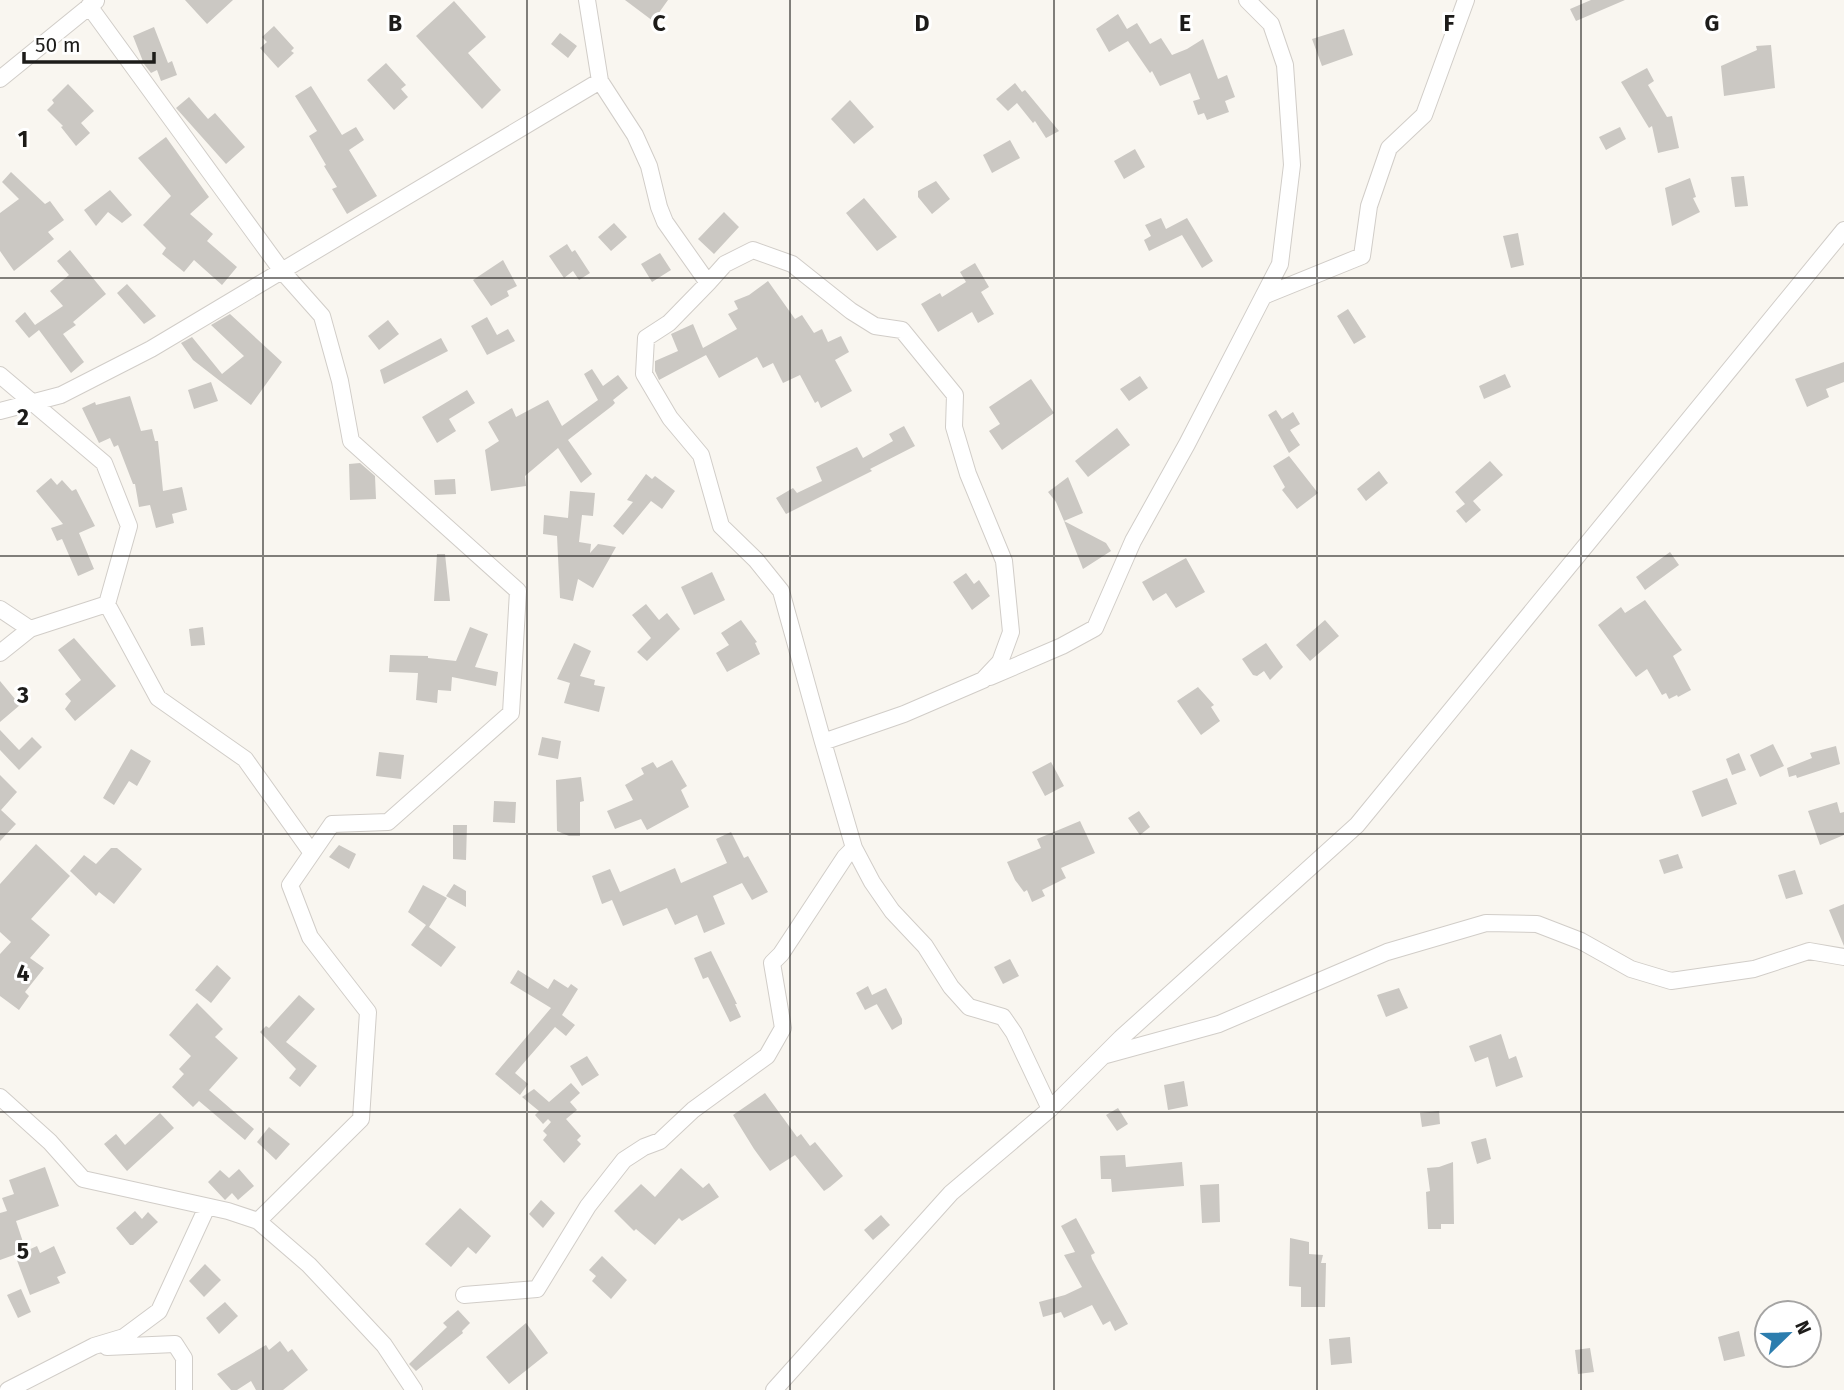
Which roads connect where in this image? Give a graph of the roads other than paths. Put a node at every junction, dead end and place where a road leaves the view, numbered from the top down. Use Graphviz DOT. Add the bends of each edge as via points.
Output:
graph roads {
  1 [pos="587,0"];
  2 [pos="1247,0"];
  3 [pos="1466,0"];
  4 [pos="93,3"];
  5 [pos="0,79"];
  6 [pos="600,81"];
  7 [pos="1844,230"];
  8 [pos="282,271"];
  9 [pos="708,283"];
  10 [pos="1266,295"];
  11 [pos="0,375"];
  12 [pos="31,403"];
  13 [pos="0,411"];
  14 [pos="107,604"];
  15 [pos="0,609"];
  16 [pos="30,629"];
  17 [pos="0,653"];
  18 [pos="983,680"];
  19 [pos="824,742"];
  20 [pos="854,848"];
  21 [pos="312,853"];
  22 [pos="1844,957"];
  23 [pos="1101,1056"];
  24 [pos="1,1099"];
  25 [pos="1050,1109"];
  26 [pos="207,1208"];
  27 [pos="258,1221"];
  28 [pos="464,1295"];
  29 [pos="94,1346"];
  30 [pos="8,1390"];
  31 [pos="184,1390"];
  32 [pos="414,1390"];
  33 [pos="774,1390"];
  1 -- 6 [label="street"];
  2 -- 10 [label="street" via="1271,24 1285,65 1292,165 1280,264"];
  3 -- 10 [label="street" via="1424,115 1389,148 1369,206 1362,256"];
  4 -- 5 [label="street"];
  4 -- 8 [label="street"];
  6 -- 8 [label="street"];
  6 -- 9 [label="street" via="649,166 665,222"];
  7 -- 23 [label="street" via="1357,825"];
  8 -- 12 [label="street" via="151,349 61,395"];
  8 -- 21 [label="street" via="322,316 351,441 518,591 511,713 388,822 332,824"];
  9 -- 18 [label="street" via="725,264 753,250 792,264 875,326 902,330 955,395 954,427 1004,561 1011,612 1011,632 1000,662"];
  9 -- 19 [label="street" via="669,323 646,338 644,374 670,418 701,455 721,526 781,591"];
  10 -- 18 [label="street" via="1133,541 1095,628"];
  11 -- 12 [label="street"];
  12 -- 13 [label="street"];
  12 -- 14 [label="street" via="104,463 129,526"];
  14 -- 16 [label="street"];
  14 -- 21 [label="street" via="158,698 245,759"];
  15 -- 16 [label="street"];
  16 -- 17 [label="street"];
  18 -- 19 [label="street"];
  19 -- 20 [label="street"];
  20 -- 25 [label="street" via="892,911 925,947 951,987 969,1007 1003,1017"];
  20 -- 28 [label="street" via="772,964 783,1028 767,1056 660,1140 624,1160 588,1206 537,1289"];
  21 -- 27 [label="street" via="290,885 310,937 368,1012 361,1119"];
  22 -- 23 [label="street" via="1809,951 1754,969 1671,981 1631,969 1581,941 1537,924 1486,923 1388,952 1219,1024"];
  23 -- 25 [label="street"];
  24 -- 26 [label="street" via="83,1179"];
  25 -- 33 [label="street" via="951,1193"];
  26 -- 27 [label="street"];
  26 -- 29 [label="street" via="159,1311 124,1337"];
  27 -- 32 [label="street" via="309,1265 384,1345"];
  29 -- 30 [label="street"];
  29 -- 31 [label="street" via="175,1344 184,1359"];
}
